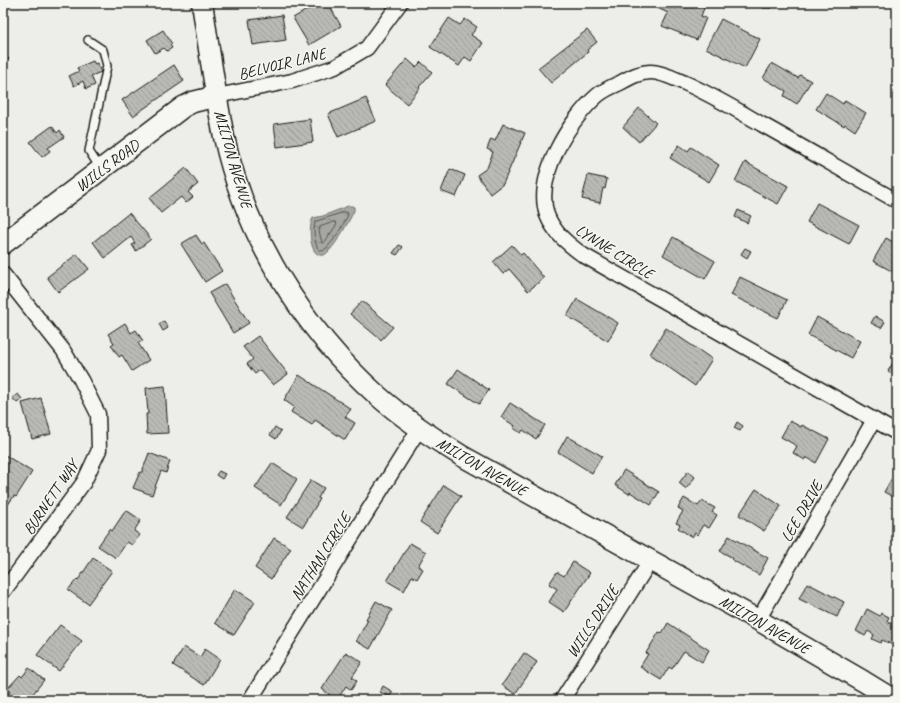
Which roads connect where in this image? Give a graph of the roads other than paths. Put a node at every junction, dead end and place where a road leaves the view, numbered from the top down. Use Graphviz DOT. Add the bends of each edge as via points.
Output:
graph roads {
  1 [pos="202,3"];
  2 [pos="400,3"];
  3 [pos="88,40"];
  4 [pos="217,96"];
  5 [pos="101,170"];
  6 [pos="897,202"];
  7 [pos="3,244"];
  8 [pos="3,274"];
  9 [pos="874,420"];
  10 [pos="419,429"];
  11 [pos="897,433"];
  12 [pos="652,560"];
  13 [pos="3,592"];
  14 [pos="758,620"];
  15 [pos="250,700"];
  16 [pos="562,700"];
  17 [pos="894,700"];
  1 -- 4 [label="street, MILTON AVENUE"];
  2 -- 4 [label="street, BELVOIR LANE" via="367,48 335,68 292,81"];
  3 -- 5 [label="lane" via="103,50 107,66 89,151"];
  4 -- 5 [label="street, WILLS ROAD" via="183,107"];
  4 -- 10 [label="street, MILTON AVENUE" via="238,186 257,233 280,278 309,321 342,361 378,397"];
  5 -- 7 [label="street, WILLS ROAD"];
  6 -- 9 [label="street, LYNNE CIRCLE" via="711,95 670,76 651,72 634,75 600,94 578,115 554,156 546,184 545,204 552,225 564,240 583,255"];
  8 -- 13 [label="street, BURNETT WAY" via="63,350 81,380 98,414 100,450 84,482"];
  9 -- 11 [label="street, LYNNE CIRCLE"];
  9 -- 14 [label="street, LEE DRIVE"];
  10 -- 12 [label="street, MILTON AVENUE" via="462,456"];
  10 -- 15 [label="street, NATHAN CIRCLE"];
  12 -- 14 [label="street, MILTON AVENUE"];
  12 -- 16 [label="street, WILLS DRIVE"];
  14 -- 17 [label="street, MILTON AVENUE"];
}
